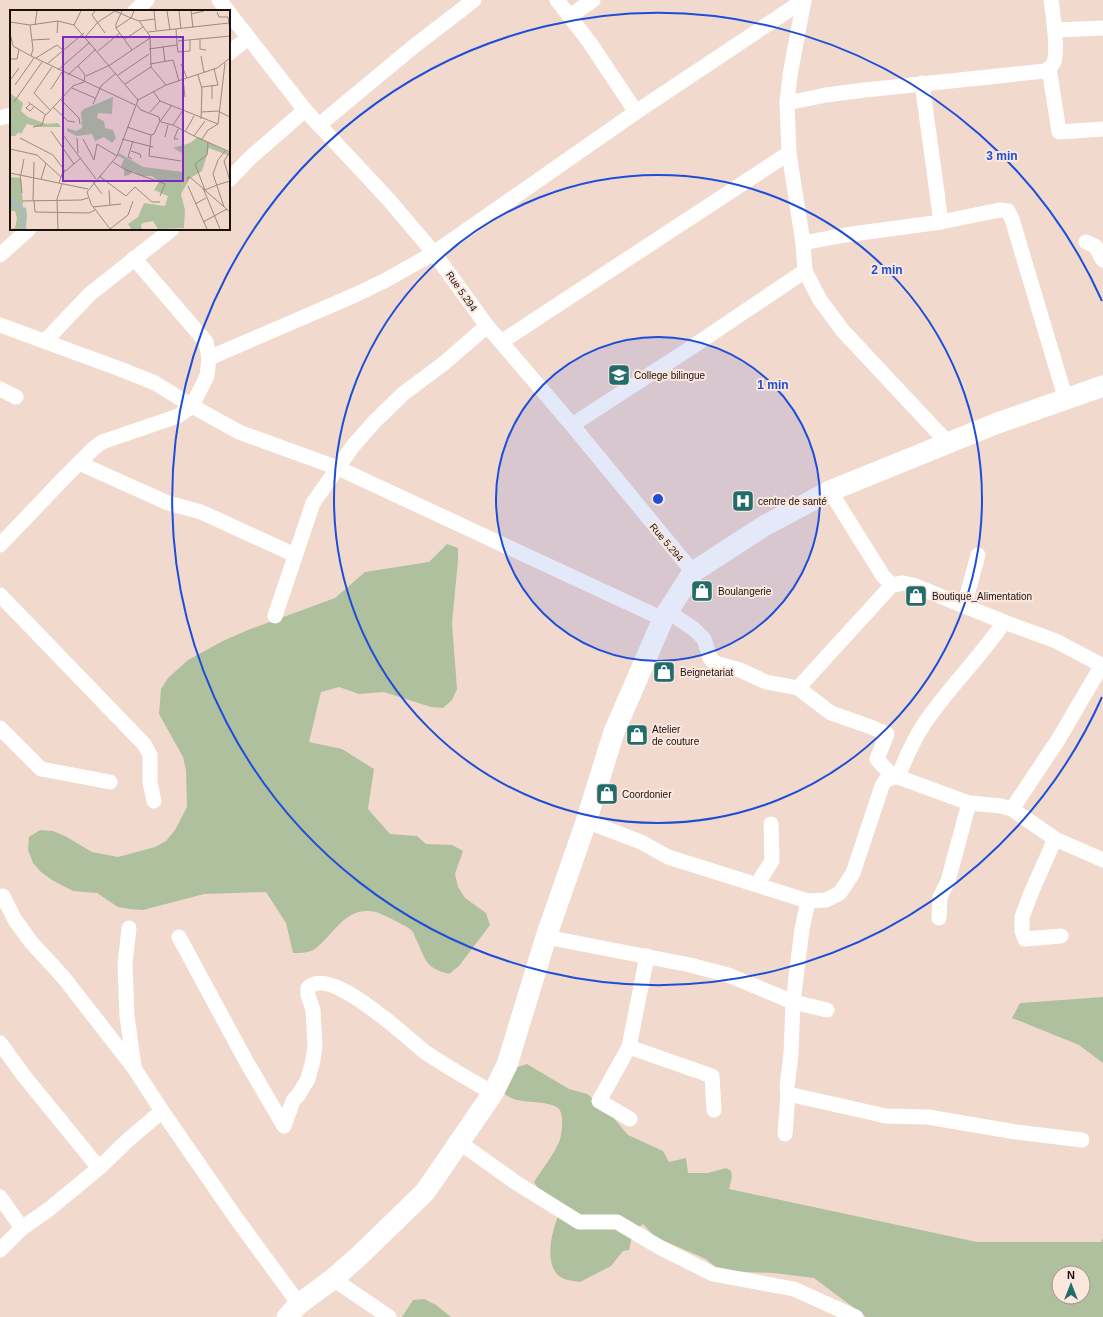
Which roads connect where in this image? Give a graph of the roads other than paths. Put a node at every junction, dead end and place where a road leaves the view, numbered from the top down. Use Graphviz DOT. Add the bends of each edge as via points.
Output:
graph roads {
  1 [pos="147,0"];
  2 [pos="219,0"];
  3 [pos="474,0"];
  4 [pos="557,0"];
  5 [pos="594,0"];
  6 [pos="804,0"];
  7 [pos="1051,0"];
  8 [pos="136,10"];
  9 [pos="226,10"];
  10 [pos="230,15"];
  11 [pos="570,16"];
  12 [pos="1103,28"];
  13 [pos="1054,30"];
  14 [pos="248,38"];
  15 [pos="230,52"];
  16 [pos="1049,68"];
  17 [pos="922,83"];
  18 [pos="786,103"];
  19 [pos="305,110"];
  20 [pos="636,112"];
  21 [pos="10,115"];
  22 [pos="0,118"];
  23 [pos="319,125"];
  24 [pos="1103,129"];
  25 [pos="789,153"];
  26 [pos="230,179"];
  27 [pos="941,222"];
  28 [pos="28,230"];
  29 [pos="171,230"];
  30 [pos="1086,242"];
  31 [pos="803,243"];
  32 [pos="434,253"];
  33 [pos="0,255"];
  34 [pos="134,258"];
  35 [pos="1103,260"];
  36 [pos="805,271"];
  37 [pos="0,325"];
  38 [pos="487,326"];
  39 [pos="45,342"];
  40 [pos="501,342"];
  41 [pos="209,358"];
  42 [pos="1103,386"];
  43 [pos="0,389"];
  44 [pos="16,398"];
  45 [pos="1066,400"];
  46 [pos="192,406"];
  47 [pos="572,425"];
  48 [pos="947,442"];
  49 [pos="79,463"];
  50 [pos="338,468"];
  51 [pos="830,491"];
  52 [pos="0,545"];
  53 [pos="295,555"];
  54 [pos="978,555"];
  55 [pos="692,572"];
  56 [pos="892,585"];
  57 [pos="0,595"];
  58 [pos="964,606"];
  59 [pos="665,615"];
  60 [pos="275,616"];
  61 [pos="1004,622"];
  62 [pos="1103,665"];
  63 [pos="798,688"];
  64 [pos="0,728"];
  65 [pos="895,777"];
  66 [pos="110,782"];
  67 [pos="154,801"];
  68 [pos="969,803"];
  69 [pos="1012,809"];
  70 [pos="771,824"];
  71 [pos="585,825"];
  72 [pos="1055,839"];
  73 [pos="1103,860"];
  74 [pos="757,884"];
  75 [pos="3,896"];
  76 [pos="808,901"];
  77 [pos="939,918"];
  78 [pos="130,928"];
  79 [pos="1061,936"];
  80 [pos="179,937"];
  81 [pos="546,938"];
  82 [pos="647,956"];
  83 [pos="793,1002"];
  84 [pos="827,1010"];
  85 [pos="0,1043"];
  86 [pos="629,1047"];
  87 [pos="134,1068"];
  88 [pos="493,1093"];
  89 [pos="788,1094"];
  90 [pos="714,1110"];
  91 [pos="162,1111"];
  92 [pos="630,1119"];
  93 [pos="785,1134"];
  94 [pos="1082,1140"];
  95 [pos="459,1142"];
  96 [pos="99,1168"];
  97 [pos="0,1197"];
  98 [pos="22,1228"];
  99 [pos="0,1250"];
  100 [pos="333,1279"];
  101 [pos="293,1310"];
  102 [pos="389,1317"];
  103 [pos="856,1317"];
  1 -- 8 [label="street"];
  2 -- 9 [label="street, Rue 5.294"];
  3 -- 23 [label="street"];
  4 -- 11 [label="street"];
  5 -- 11 [label="street"];
  6 -- 18 [label="street"];
  6 -- 20 [label="street"];
  7 -- 13 [label="street"];
  10 -- 14 [label="street, Rue 5.294"];
  11 -- 20 [label="street"];
  12 -- 13 [label="street"];
  13 -- 16 [label="street" via="1054,57"];
  14 -- 15 [label="street"];
  14 -- 19 [label="street, Rue 5.294"];
  16 -- 17 [label="street" via="1038,72"];
  16 -- 24 [label="street" via="1060,132"];
  17 -- 18 [label="street" via="826,95"];
  17 -- 27 [label="street"];
  18 -- 25 [label="street"];
  19 -- 23 [label="street, Rue 5.294"];
  19 -- 26 [label="street"];
  20 -- 32 [label="street"];
  21 -- 22 [label="street"];
  23 -- 32 [label="street, Rue 5.294"];
  25 -- 31 [label="street"];
  25 -- 40 [label="street"];
  27 -- 31 [label="street"];
  27 -- 45 [label="street" via="1000,210 1008,211"];
  28 -- 33 [label="street"];
  29 -- 34 [label="street"];
  30 -- 35 [label="street" via="1095,246"];
  31 -- 36 [label="street"];
  32 -- 38 [label="street, Rue 5.294"];
  32 -- 41 [label="street" via="355,295"];
  34 -- 39 [label="street" via="90,294"];
  34 -- 41 [label="street" via="206,342"];
  36 -- 47 [label="street"];
  36 -- 48 [label="street" via="820,300 843,331"];
  37 -- 39 [label="street"];
  38 -- 40 [label="street, Rue 5.294"];
  38 -- 50 [label="street" via="404,393 353,446"];
  39 -- 46 [label="street" via="155,383"];
  40 -- 47 [label="street, Rue 5.294"];
  41 -- 46 [label="street" via="207,376"];
  42 -- 45 [label="street"];
  43 -- 44 [label="street"];
  45 -- 48 [label="street"];
  46 -- 49 [label="street" via="178,416 102,442"];
  46 -- 50 [label="street" via="239,432"];
  47 -- 55 [label="street, Rue 5.294"];
  48 -- 51 [label="street"];
  49 -- 52 [label="street"];
  49 -- 53 [label="street" via="168,503 201,512"];
  50 -- 53 [label="street" via="312,503"];
  50 -- 59 [label="street"];
  51 -- 55 [label="street" via="764,526"];
  51 -- 56 [label="street" via="883,576"];
  53 -- 60 [label="street"];
  54 -- 58 [label="street"];
  55 -- 59 [label="street"];
  56 -- 58 [label="street" via="913,585"];
  56 -- 63 [label="street"];
  57 -- 67 [label="street" via="144,744 150,755 150,782"];
  58 -- 61 [label="street"];
  59 -- 63 [label="street" via="694,629 704,639 710,658 715,663 740,670 766,682"];
  59 -- 71 [label="street" via="614,732"];
  61 -- 62 [label="street" via="1056,641"];
  61 -- 65 [label="street" via="924,724"];
  62 -- 69 [label="street" via="1058,740"];
  63 -- 65 [label="street" via="831,713 887,734 877,759"];
  64 -- 66 [label="street" via="41,769"];
  65 -- 68 [label="street"];
  65 -- 76 [label="street" via="885,781 882,786 853,873 840,893 826,900"];
  68 -- 69 [label="street"];
  68 -- 77 [label="street" via="948,881 940,897"];
  69 -- 72 [label="street"];
  70 -- 74 [label="street" via="772,861"];
  71 -- 74 [label="street" via="594,824 641,842 668,857"];
  71 -- 81 [label="street"];
  72 -- 73 [label="street"];
  72 -- 79 [label="street" via="1022,917 1022,931 1025,939"];
  74 -- 76 [label="street"];
  75 -- 87 [label="street" via="31,942 64,978"];
  76 -- 83 [label="street"];
  78 -- 87 [label="street" via="124,964 126,1016"];
  80 -- 88 [label="street" via="284,1126 293,1101 308,1079 313,1060 314,1028 308,988 311,984 317,983 351,995 375,1010 425,1051"];
  81 -- 82 [label="street"];
  81 -- 88 [label="street" via="507,1065"];
  82 -- 83 [label="street" via="690,964 728,975"];
  82 -- 86 [label="street"];
  83 -- 84 [label="street"];
  83 -- 89 [label="street" via="792,1054 786,1087"];
  85 -- 96 [label="street"];
  86 -- 90 [label="street" via="712,1076"];
  86 -- 92 [label="street" via="599,1101"];
  87 -- 91 [label="street"];
  88 -- 95 [label="street"];
  89 -- 93 [label="street"];
  89 -- 94 [label="street" via="886,1116 928,1118"];
  91 -- 96 [label="street"];
  91 -- 101 [label="street" via="236,1218"];
  95 -- 100 [label="street" via="425,1192"];
  95 -- 103 [label="street" via="515,1182 579,1222 616,1222 712,1274 794,1289"];
  96 -- 98 [label="street"];
  97 -- 98 [label="street"];
  98 -- 99 [label="street"];
  100 -- 101 [label="street"];
  100 -- 102 [label="street"];
}
